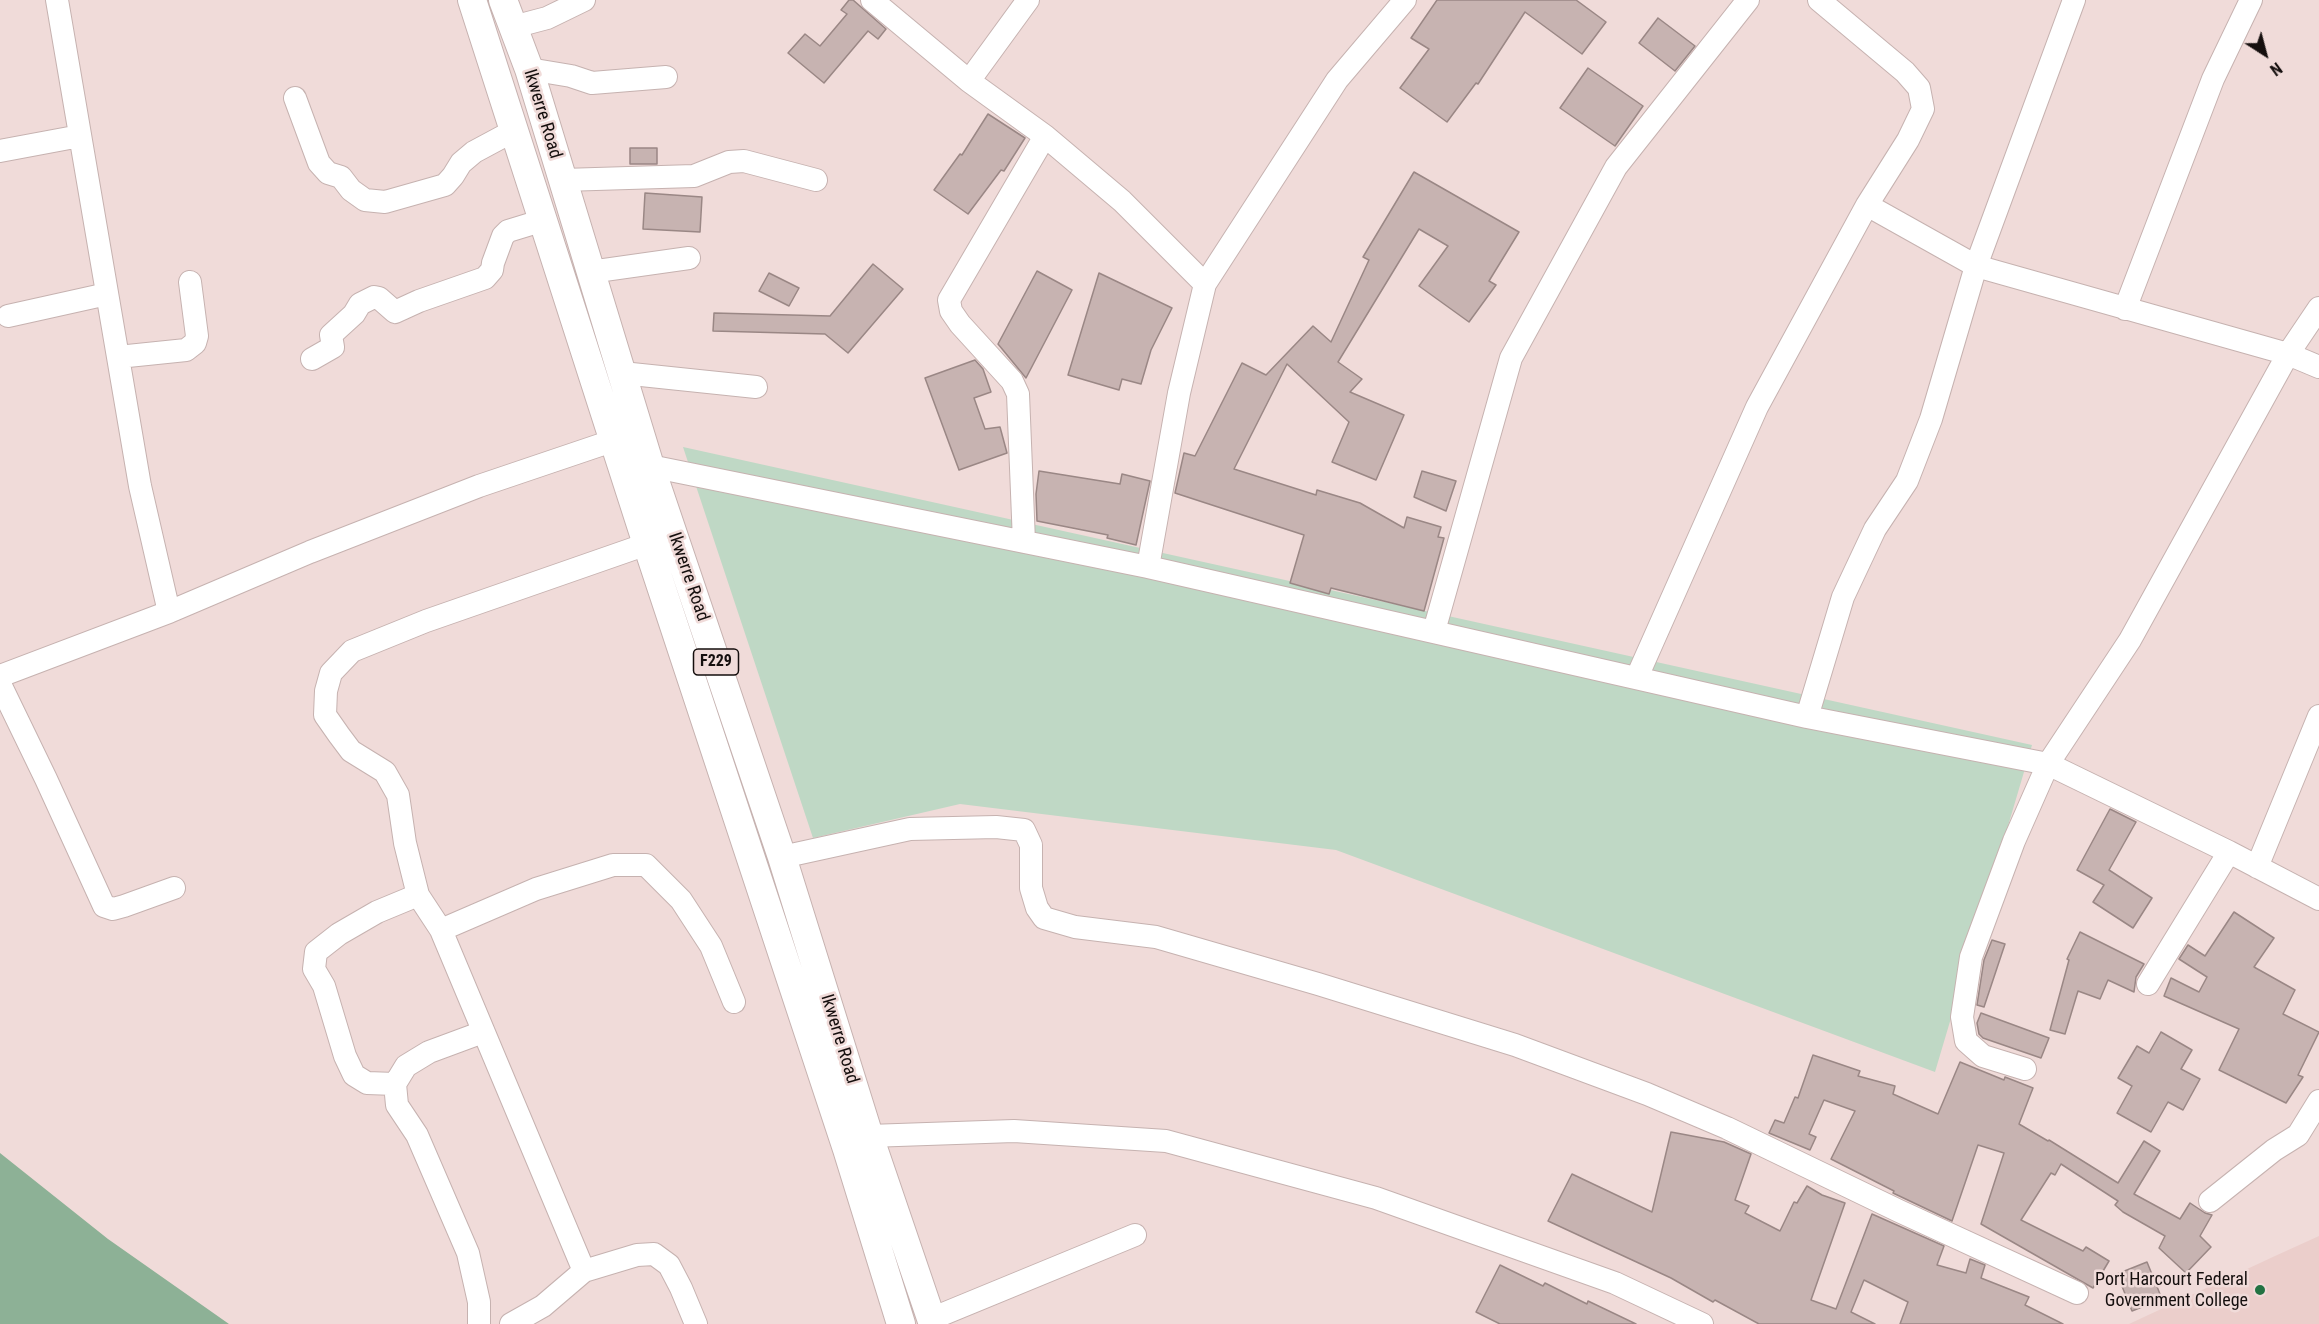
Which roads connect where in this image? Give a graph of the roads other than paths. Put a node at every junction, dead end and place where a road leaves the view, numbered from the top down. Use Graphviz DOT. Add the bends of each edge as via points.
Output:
graph roads {
  1 [pos="57,0"];
  2 [pos="472,0"];
  3 [pos="503,0"];
  4 [pos="584,0"];
  5 [pos="872,0"];
  6 [pos="1028,0"];
  7 [pos="1405,0"];
  8 [pos="1748,0"];
  9 [pos="1820,0"];
  10 [pos="2074,0"];
  11 [pos="2251,0"];
  12 [pos="513,27"];
  13 [pos="529,69"];
  14 [pos="666,77"];
  15 [pos="969,81"];
  16 [pos="295,98"];
  17 [pos="515,130"];
  18 [pos="80,136"];
  19 [pos="1045,136"];
  20 [pos="0,151"];
  21 [pos="563,180"];
  22 [pos="816,180"];
  23 [pos="1867,205"];
  24 [pos="544,220"];
  25 [pos="689,258"];
  26 [pos="1976,266"];
  27 [pos="590,272"];
  28 [pos="190,282"];
  29 [pos="1205,284"];
  30 [pos="107,294"];
  31 [pos="2319,308"];
  32 [pos="2125,309"];
  33 [pos="8,316"];
  34 [pos="2288,354"];
  35 [pos="118,357"];
  36 [pos="312,359"];
  37 [pos="2319,367"];
  38 [pos="622,373"];
  39 [pos="756,387"];
  40 [pos="615,440"];
  41 [pos="650,466"];
  42 [pos="1024,542"];
  43 [pos="647,543"];
  44 [pos="1148,567"];
  45 [pos="169,612"];
  46 [pos="1434,631"];
  47 [pos="0,676"];
  48 [pos="1637,677"];
  49 [pos="0,684"];
  50 [pos="2319,716"];
  51 [pos="1807,717"];
  52 [pos="2048,764"];
  53 [pos="2229,852"];
  54 [pos="782,857"];
  55 [pos="2257,867"];
  56 [pos="174,888"];
  57 [pos="418,895"];
  58 [pos="2319,899"];
  59 [pos="441,930"];
  60 [pos="2148,984"];
  61 [pos="734,1002"];
  62 [pos="483,1032"];
  63 [pos="2025,1069"];
  64 [pos="395,1084"];
  65 [pos="2319,1101"];
  66 [pos="869,1136"];
  67 [pos="2210,1201"];
  68 [pos="1135,1235"];
  69 [pos="584,1271"];
  70 [pos="2077,1293"];
  71 [pos="932,1322"];
  72 [pos="480,1324"];
  73 [pos="511,1324"];
  74 [pos="696,1324"];
  75 [pos="901,1324"];
  76 [pos="1702,1324"];
  1 -- 18 [label="street"];
  2 -- 17 [label="main road, Ikwerre Road / F229"];
  3 -- 12 [label="main road, Ikwerre Road / F229"];
  4 -- 12 [label="street" via="547,18"];
  5 -- 15 [label="street"];
  6 -- 15 [label="street"];
  7 -- 29 [label="street" via="1337,80"];
  8 -- 46 [label="street" via="1616,167 1511,358"];
  9 -- 23 [label="street" via="1919,88 1923,109"];
  10 -- 26 [label="street"];
  11 -- 32 [label="street" via="2213,79"];
  12 -- 13 [label="main road, Ikwerre Road / F229"];
  13 -- 14 [label="street" via="592,83"];
  13 -- 21 [label="main road, Ikwerre Road / F229"];
  15 -- 19 [label="street"];
  16 -- 17 [label="street" via="320,163 365,200 385,202 445,185 474,152"];
  17 -- 24 [label="main road, Ikwerre Road / F229"];
  18 -- 20 [label="street"];
  18 -- 30 [label="street"];
  19 -- 29 [label="street" via="1122,201"];
  19 -- 42 [label="street" via="949,300 960,324 1012,381 1018,394"];
  21 -- 22 [label="street" via="694,176 729,162 744,161"];
  21 -- 27 [label="main road, Ikwerre Road / F229"];
  23 -- 26 [label="street"];
  23 -- 48 [label="street" via="1757,406"];
  24 -- 36 [label="street" via="508,231 486,278 395,312 379,298 360,304 354,315 331,335 333,347"];
  24 -- 40 [label="main road, Ikwerre Road / F229"];
  25 -- 27 [label="street"];
  26 -- 32 [label="street"];
  26 -- 51 [label="street" via="1931,419 1907,481 1875,529 1843,597"];
  27 -- 38 [label="main road, Ikwerre Road / F229"];
  28 -- 35 [label="street" via="195,343 186,350"];
  29 -- 44 [label="street" via="1179,393"];
  30 -- 33 [label="street"];
  30 -- 35 [label="street"];
  31 -- 34 [label="street"];
  32 -- 34 [label="street"];
  34 -- 37 [label="street"];
  34 -- 52 [label="street" via="2130,640"];
  35 -- 45 [label="street" via="140,486"];
  38 -- 39 [label="street"];
  38 -- 41 [label="main road, Ikwerre Road / F229"];
  40 -- 43 [label="main road, Ikwerre Road / F229"];
  40 -- 45 [label="street" via="468,490"];
  41 -- 42 [label="street"];
  41 -- 54 [label="main road, Ikwerre Road / F229"];
  42 -- 44 [label="street"];
  43 -- 57 [label="street" via="352,651 331,673 326,715 351,751 385,772 398,795"];
  43 -- 75 [label="main road, Ikwerre Road / F229"];
  44 -- 46 [label="street"];
  45 -- 47 [label="street"];
  46 -- 48 [label="street"];
  48 -- 51 [label="street"];
  49 -- 56 [label="street" via="104,906 124,906"];
  50 -- 55 [label="street"];
  51 -- 52 [label="street"];
  52 -- 53 [label="street"];
  52 -- 63 [label="street" via="2014,841 1971,957 1962,1017 1966,1041 1983,1056"];
  53 -- 55 [label="street"];
  53 -- 60 [label="street"];
  54 -- 66 [label="main road, Ikwerre Road / F229"];
  54 -- 70 [label="street" via="910,829 996,826 1024,830 1031,845 1031,888 1036,908 1044,918 1075,927 1156,937 1515,1045 1727,1128"];
  55 -- 58 [label="street"];
  57 -- 59 [label="street"];
  57 -- 64 [label="street" via="377,912 316,952 314,969 324,986 354,1075 367,1083"];
  59 -- 61 [label="street" via="536,889 613,865 646,865 681,900 711,946"];
  59 -- 62 [label="street"];
  62 -- 64 [label="street" via="429,1052 406,1066"];
  62 -- 69 [label="street"];
  64 -- 72 [label="street" via="397,1105 417,1135 468,1253"];
  65 -- 67 [label="street" via="2298,1136"];
  66 -- 71 [label="main road, Ikwerre Road / F229"];
  66 -- 76 [label="street" via="1014,1131 1166,1141 1376,1198 1616,1283"];
  68 -- 71 [label="street"];
  69 -- 73 [label="street" via="543,1306"];
  69 -- 74 [label="street" via="637,1255 654,1254 669,1266"];
}
